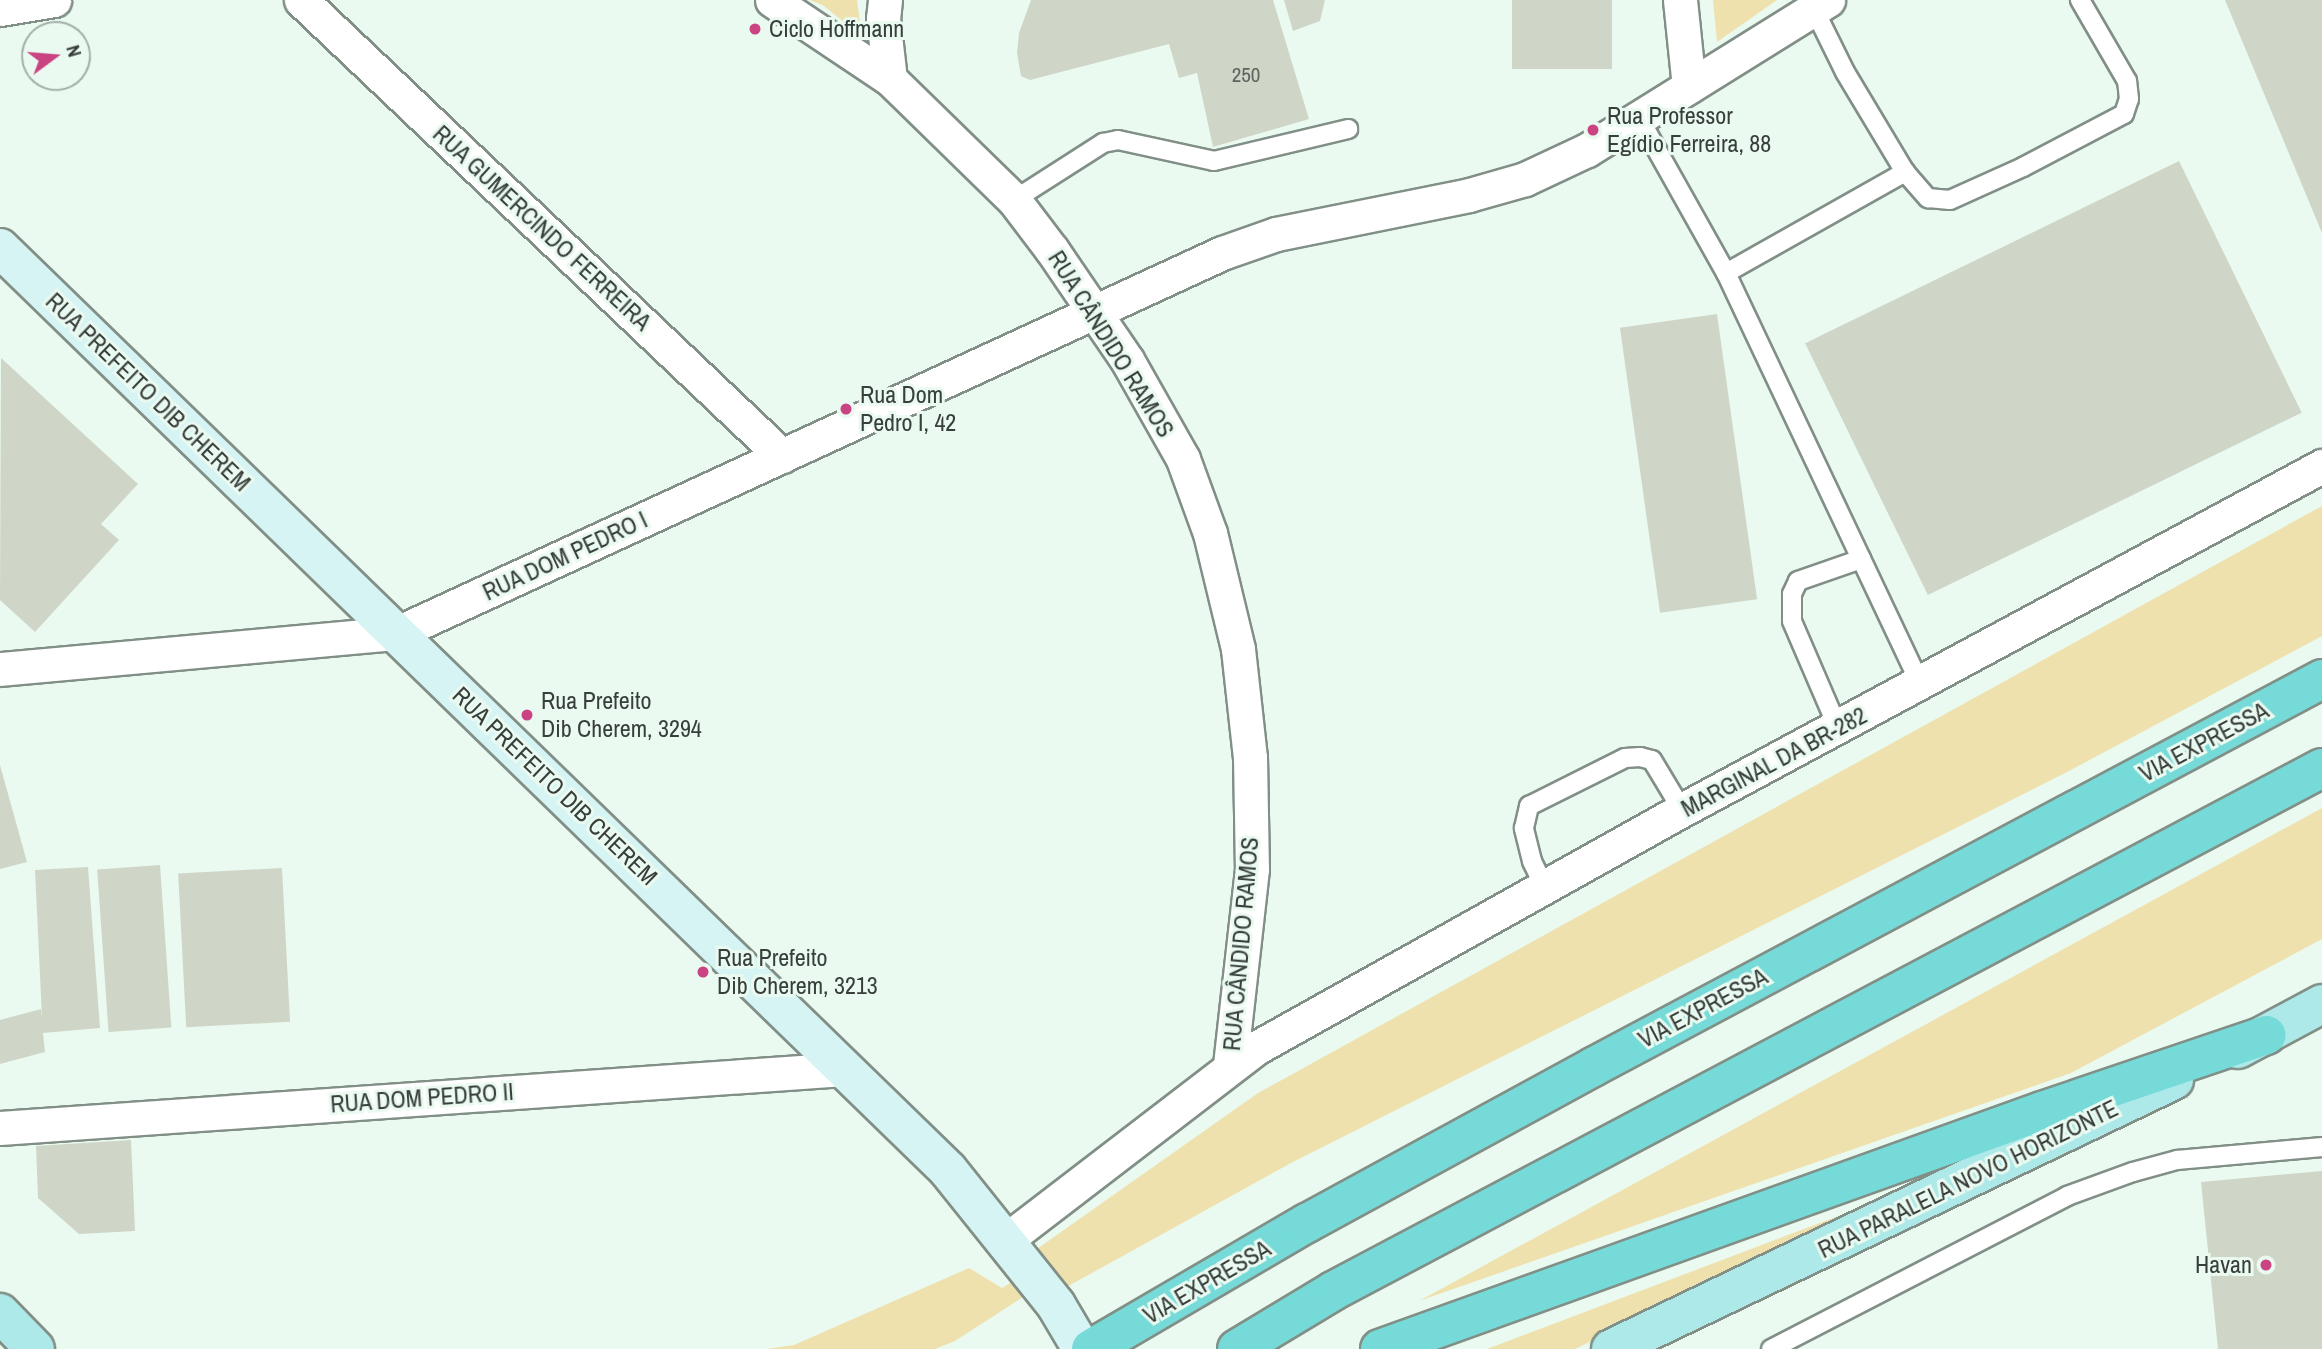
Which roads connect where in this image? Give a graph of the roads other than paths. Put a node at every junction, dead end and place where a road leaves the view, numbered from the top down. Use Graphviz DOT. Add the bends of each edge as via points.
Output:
graph roads {
  1 [pos="54,0"];
  2 [pos="301,0"];
  3 [pos="772,0"];
  4 [pos="885,0"];
  5 [pos="1680,0"];
  6 [pos="2080,0"];
  7 [pos="1821,4"];
  8 [pos="0,9"];
  9 [pos="890,79"];
  10 [pos="1689,87"];
  11 [pos="1639,118"];
  12 [pos="1348,129"];
  13 [pos="1905,172"];
  14 [pos="1013,200"];
  15 [pos="0,248"];
  16 [pos="1726,273"];
  17 [pos="1094,312"];
  18 [pos="782,456"];
  19 [pos="2322,466"];
  20 [pos="1861,559"];
  21 [pos="397,633"];
  22 [pos="0,669"];
  23 [pos="2322,679"];
  24 [pos="1920,683"];
  25 [pos="1838,728"];
  26 [pos="2322,768"];
  27 [pos="1682,810"];
  28 [pos="1545,888"];
  29 [pos="2322,1004"];
  30 [pos="2267,1035"];
  31 [pos="1230,1065"];
  32 [pos="844,1069"];
  33 [pos="0,1128"];
  34 [pos="2322,1147"];
  35 [pos="1006,1240"];
  36 [pos="0,1313"];
  37 [pos="35,1349"];
  38 [pos="1082,1349"];
  39 [pos="1091,1349"];
  40 [pos="1237,1349"];
  41 [pos="1380,1349"];
  42 [pos="1611,1349"];
  43 [pos="1771,1349"];
  1 -- 8 [label="street"];
  2 -- 18 [label="street, RUA GUMERCINDO FERREIRA"];
  3 -- 9 [label="street, RUA CÂNDIDO RAMOS"];
  4 -- 9 [label="street"];
  5 -- 10 [label="street"];
  6 -- 13 [label="lane" via="2127,81 2129,99 2124,114 1950,200 1928,198"];
  7 -- 10 [label="street, RUA DOM PEDRO I"];
  7 -- 13 [label="lane" via="1845,72"];
  9 -- 14 [label="street, RUA CÂNDIDO RAMOS"];
  10 -- 11 [label="street, RUA DOM PEDRO I"];
  11 -- 16 [label="lane"];
  11 -- 17 [label="street, RUA DOM PEDRO I" via="1587,150 1525,179 1469,195 1276,234 1179,271"];
  12 -- 14 [label="lane" via="1214,161 1118,140 1103,142"];
  13 -- 16 [label="lane"];
  14 -- 17 [label="street, RUA CÂNDIDO RAMOS"];
  15 -- 21 [label="main road, RUA PREFEITO DIB CHEREM"];
  16 -- 20 [label="lane"];
  17 -- 18 [label="street, RUA DOM PEDRO I"];
  17 -- 31 [label="street, RUA CÂNDIDO RAMOS" via="1184,459 1210,533 1238,649 1250,757 1252,869"];
  18 -- 21 [label="street, RUA DOM PEDRO I"];
  19 -- 24 [label="street, MARGINAL DA BR-282"];
  20 -- 24 [label="lane"];
  20 -- 25 [label="lane" via="1798,580 1792,594 1792,621"];
  21 -- 22 [label="street, RUA DOM PEDRO I"];
  21 -- 32 [label="main road, RUA PREFEITO DIB CHEREM"];
  23 -- 39 [label="highway, VIA EXPRESSA" via="1593,1067 1307,1223"];
  24 -- 25 [label="street, MARGINAL DA BR-282"];
  25 -- 27 [label="street, MARGINAL DA BR-282"];
  26 -- 40 [label="highway" via="1333,1291"];
  27 -- 28 [label="street, MARGINAL DA BR-282"];
  27 -- 28 [label="lane" via="1652,760 1640,757 1625,758 1530,806 1524,828"];
  28 -- 31 [label="street, MARGINAL DA BR-282"];
  29 -- 30 [label="main road, RUA PARALELA NOVO HORIZONTE"];
  30 -- 41 [label="highway"];
  30 -- 42 [label="main road, RUA PARALELA NOVO HORIZONTE"];
  31 -- 35 [label="street, RUA CÂNDIDO RAMOS"];
  32 -- 33 [label="street, RUA DOM PEDRO II"];
  32 -- 35 [label="main road, RUA PREFEITO DIB CHEREM" via="948,1170"];
  34 -- 43 [label="lane" via="2177,1160 2067,1196"];
  35 -- 38 [label="main road, RUA PREFEITO DIB CHEREM" via="1056,1305"];
  36 -- 37 [label="main road"];
}
